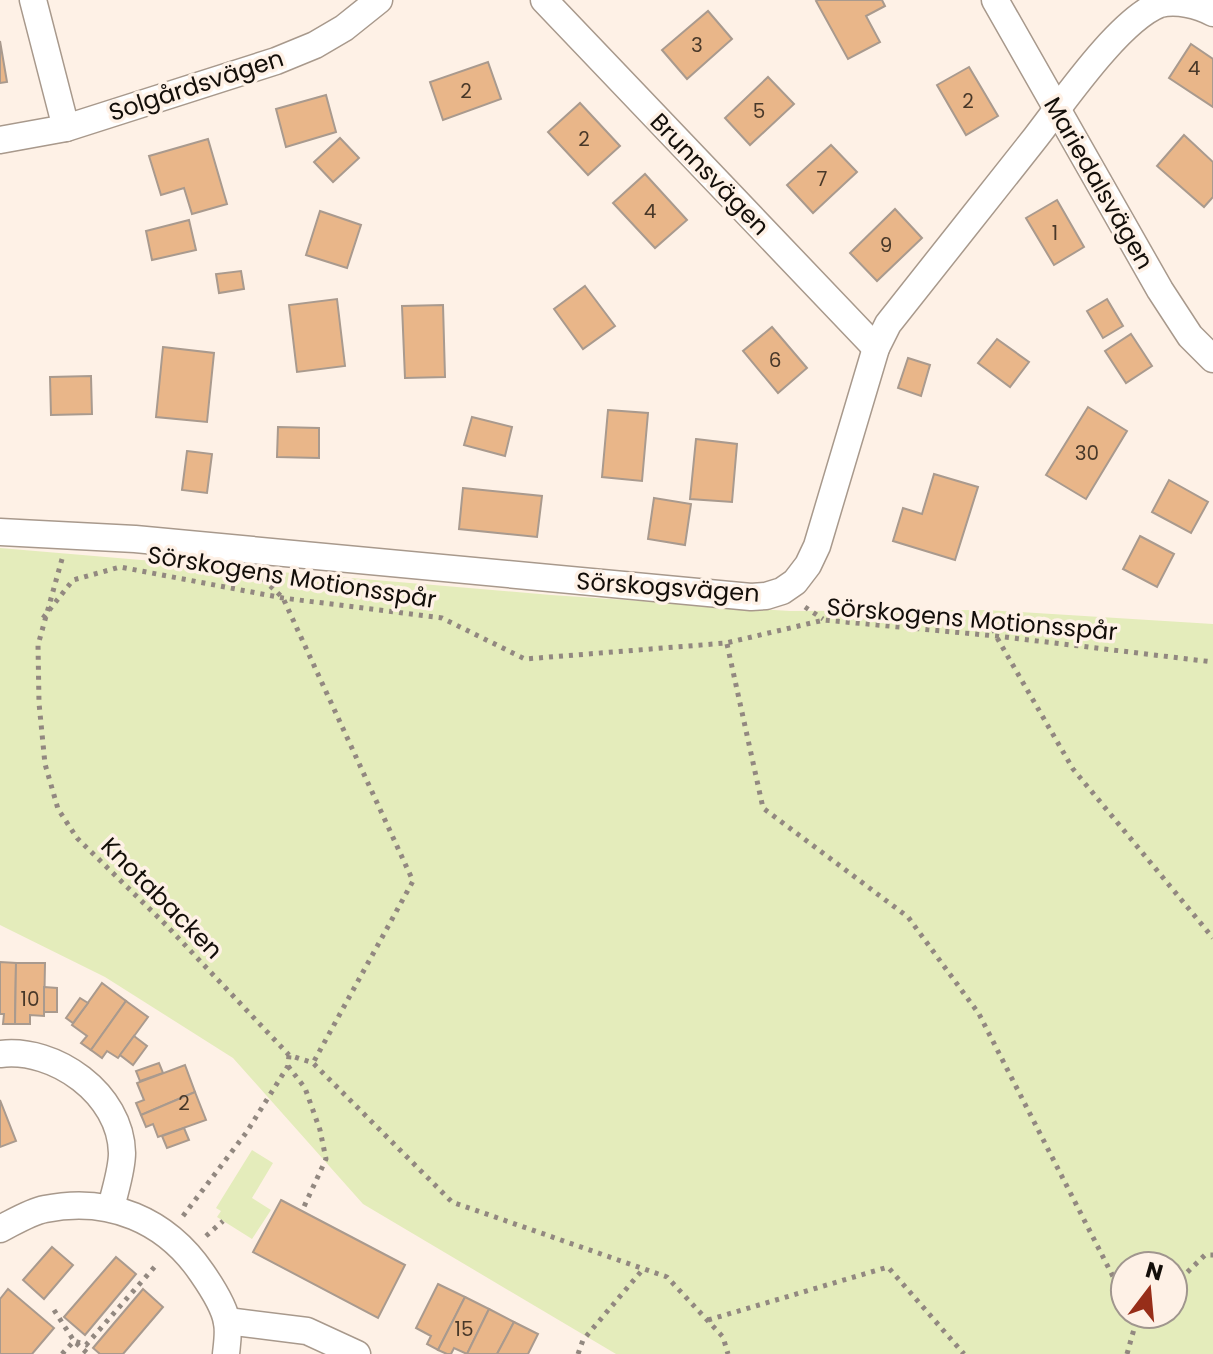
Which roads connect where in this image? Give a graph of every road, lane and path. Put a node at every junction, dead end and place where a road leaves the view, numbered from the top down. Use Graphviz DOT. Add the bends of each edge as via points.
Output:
graph roads {
  1 [pos="33,0"];
  2 [pos="379,0"];
  3 [pos="544,0"];
  4 [pos="995,0"];
  5 [pos="1213,13"];
  6 [pos="1057,110"];
  7 [pos="66,128"];
  8 [pos="0,140"];
  9 [pos="876,348"];
  10 [pos="1213,359"];
  11 [pos="0,532"];
  12 [pos="70,534"];
  13 [pos="233,549"];
  14 [pos="283,598"];
  15 [pos="987,610"];
  16 [pos="43,618"];
  17 [pos="996,636"];
  18 [pos="726,643"];
  19 [pos="1213,662"];
  20 [pos="1213,938"];
  21 [pos="0,1054"];
  22 [pos="289,1055"];
  23 [pos="313,1063"];
  24 [pos="288,1066"];
  25 [pos="111,1208"];
  26 [pos="302,1211"];
  27 [pos="0,1229"];
  28 [pos="168,1235"];
  29 [pos="1213,1255"];
  30 [pos="644,1268"];
  31 [pos="1109,1269"];
  32 [pos="1189,1270"];
  33 [pos="54,1310"];
  34 [pos="707,1320"];
  35 [pos="227,1321"];
  36 [pos="1134,1330"];
  37 [pos="74,1341"];
  38 [pos="62,1354"];
  39 [pos="88,1354"];
  40 [pos="226,1354"];
  41 [pos="357,1354"];
  42 [pos="578,1354"];
  43 [pos="728,1354"];
  44 [pos="964,1354"];
  45 [pos="1127,1354"];
  1 -- 7 [label="street"];
  2 -- 7 [label="street, Solgårdsvägen" via="344,28 276,61"];
  3 -- 9 [label="street, Brunnsvägen"];
  4 -- 6 [label="street, Mariedalsvägen"];
  5 -- 6 [label="street, Sörskogsvägen" via="1179,1 1140,15 1084,72"];
  6 -- 9 [label="street, Sörskogsvägen" via="888,324"];
  6 -- 10 [label="street, Mariedalsvägen" via="1160,290 1190,336"];
  7 -- 8 [label="street, Solgårdsvägen"];
  9 -- 13 [label="street, Sörskogsvägen" via="817,546 795,582 766,596"];
  11 -- 12 [label="street, Sörskogsvägen"];
  12 -- 13 [label="street, Sörskogsvägen"];
  12 -- 16 [label="path, Knotabacken"];
  13 -- 14 [label="path"];
  14 -- 16 [label="path, Sörskogens Motionsspår" via="120,567 73,580"];
  14 -- 18 [label="path, Sörskogens Motionsspår" via="442,618 525,659"];
  14 -- 23 [label="path" via="413,881"];
  15 -- 17 [label="path"];
  16 -- 22 [label="path, Knotabacken" via="39,703 45,764 58,809 77,838"];
  17 -- 18 [label="path, Sörskogens Motionsspår" via="824,620"];
  17 -- 19 [label="path, Sörskogens Motionsspår"];
  17 -- 20 [label="path" via="1073,769"];
  18 -- 31 [label="path" via="763,808 908,917 979,1014"];
  21 -- 25 [label="street" via="53,1061 81,1078 103,1102 122,1152"];
  22 -- 23 [label="path"];
  22 -- 24 [label="path"];
  23 -- 30 [label="path" via="452,1202"];
  24 -- 26 [label="path" via="305,1088 326,1159"];
  24 -- 28 [label="path" via="246,1133"];
  25 -- 27 [label="street" via="43,1210"];
  25 -- 28 [label="street"];
  28 -- 35 [label="street" via="188,1252"];
  28 -- 37 [label="path" via="160,1261 86,1345"];
  29 -- 32 [label="path" via="1205,1255"];
  30 -- 34 [label="path" via="667,1277"];
  30 -- 42 [label="path" via="583,1340"];
  33 -- 37 [label="path"];
  34 -- 43 [label="path" via="723,1337"];
  34 -- 44 [label="path" via="888,1267"];
  35 -- 40 [label="street"];
  35 -- 41 [label="street" via="307,1331"];
  36 -- 45 [label="path"];
  37 -- 38 [label="path"];
  37 -- 39 [label="path"];
}
